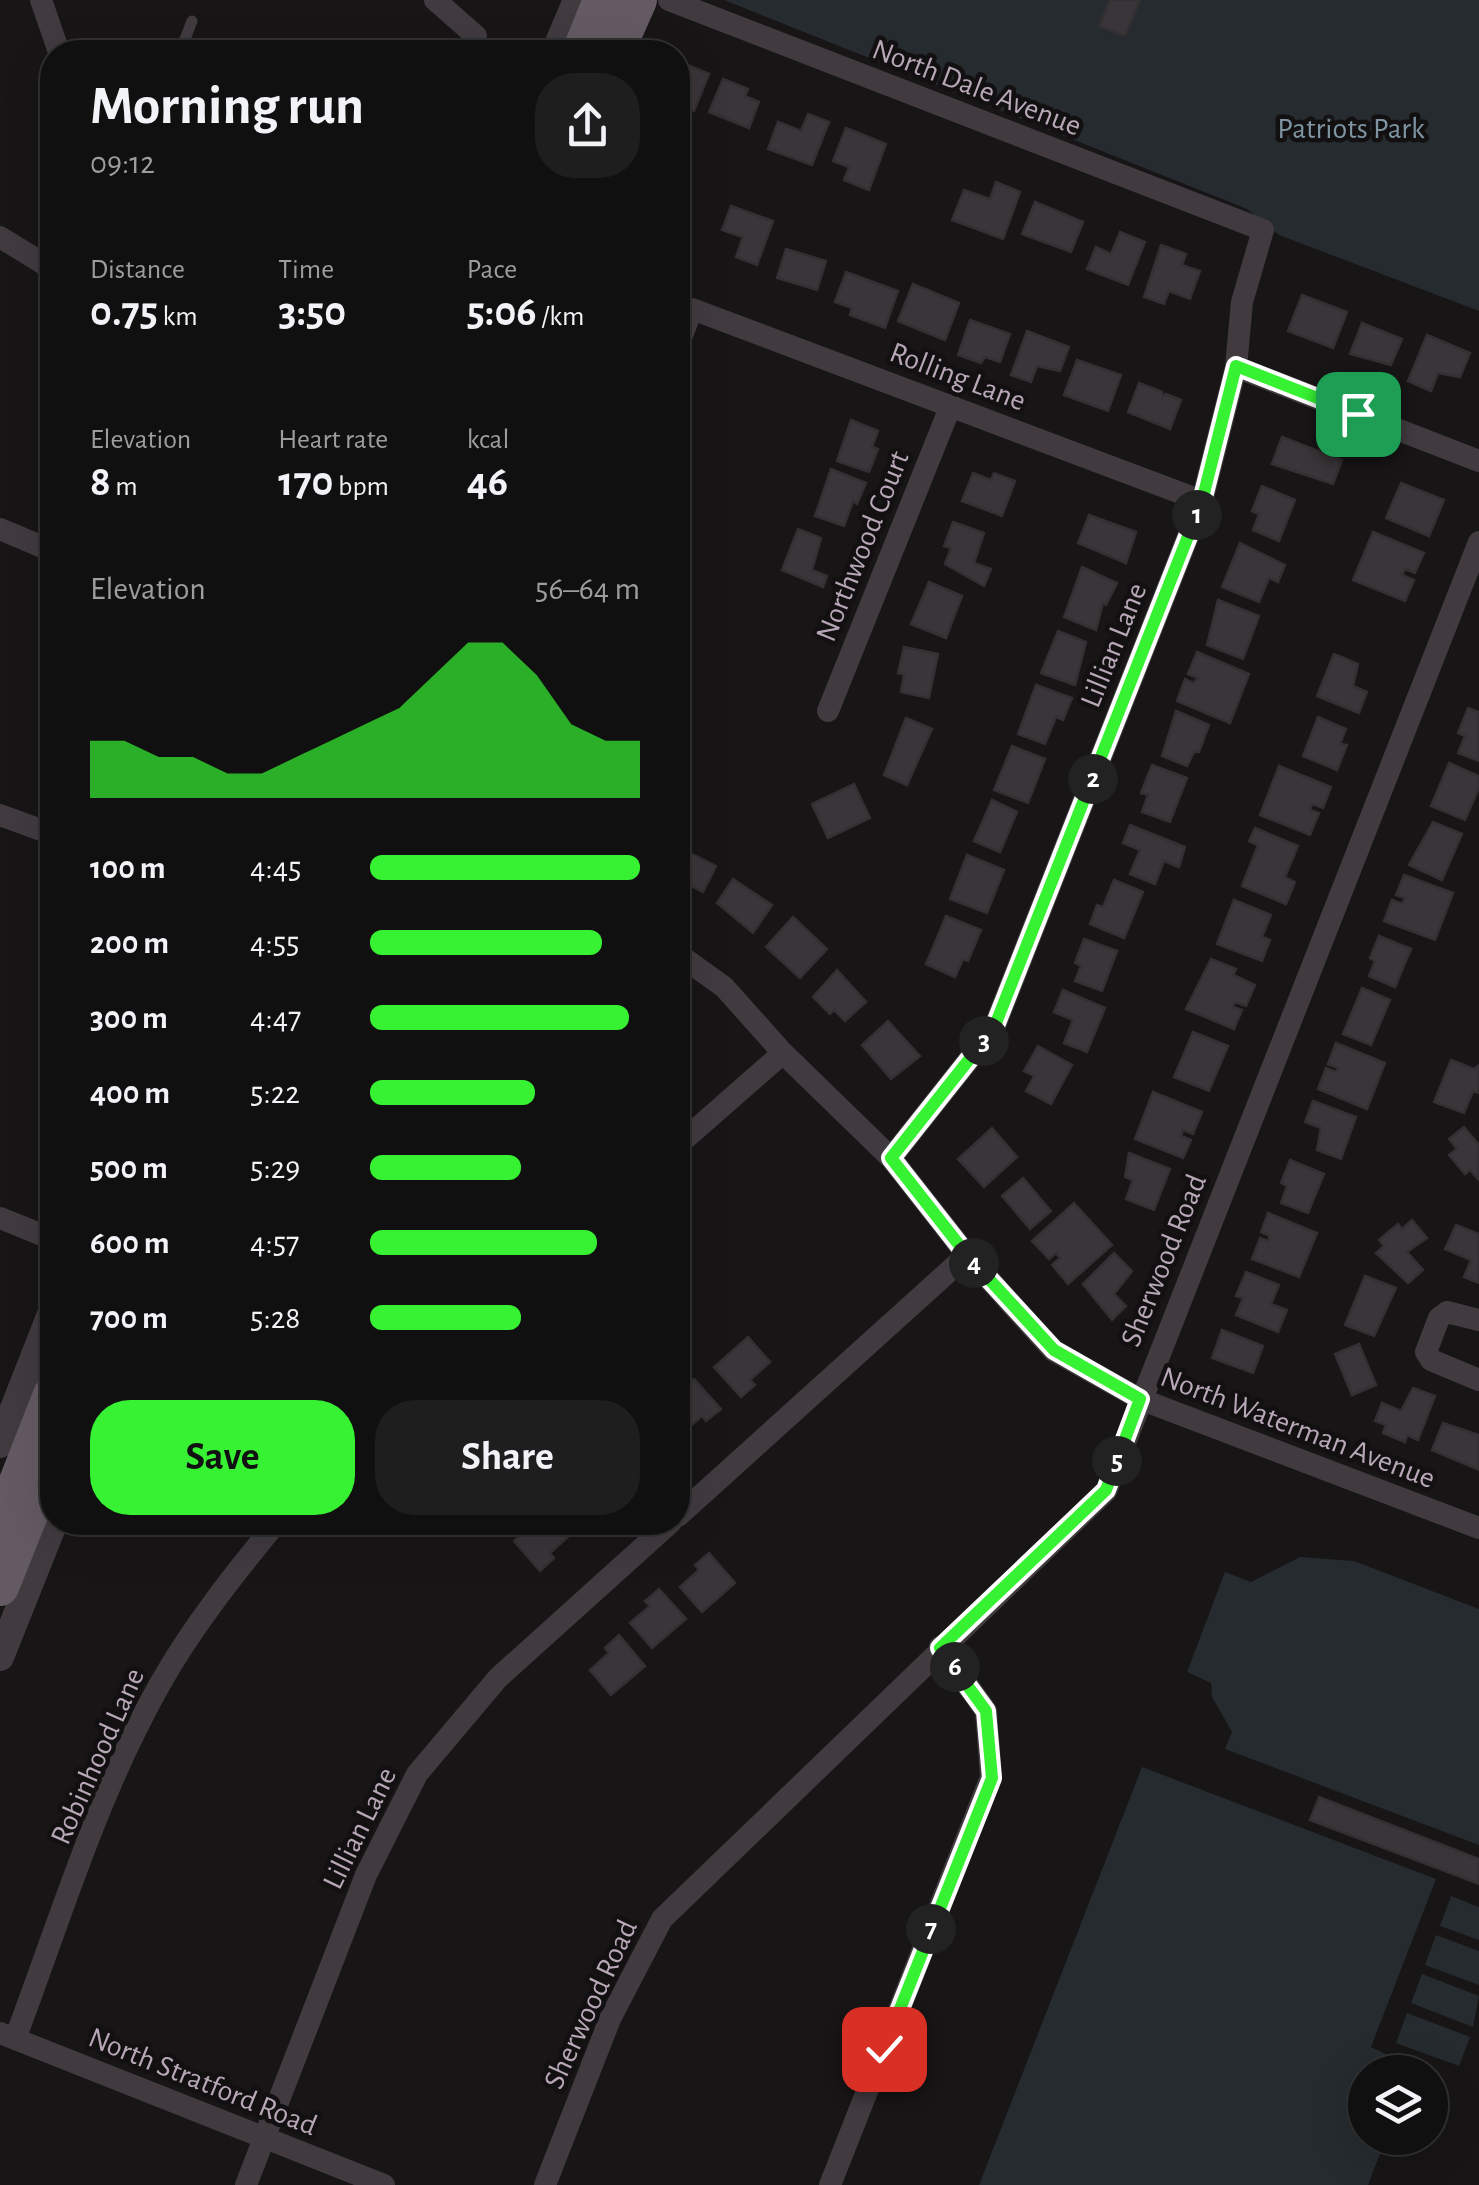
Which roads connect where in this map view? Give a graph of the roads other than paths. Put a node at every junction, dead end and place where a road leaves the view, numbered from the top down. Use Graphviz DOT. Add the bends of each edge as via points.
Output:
graph roads {
  1 [pos="41,0"];
  2 [pos="435,0"];
  3 [pos="577,0"];
  4 [pos="602,0"];
  5 [pos="635,0"];
  6 [pos="655,0"];
  7 [pos="668,0"];
  8 [pos="192,21"];
  9 [pos="476,36"];
  10 [pos="55,40"];
  11 [pos="185,40"];
  12 [pos="561,40"];
  13 [pos="586,40"];
  14 [pos="617,40"];
  15 [pos="640,40"];
  16 [pos="1263,230"];
  17 [pos="0,237"];
  18 [pos="40,262"];
  19 [pos="690,314"];
  20 [pos="1236,366"];
  21 [pos="951,405"];
  22 [pos="1479,461"];
  23 [pos="1202,501"];
  24 [pos="0,529"];
  25 [pos="1479,542"];
  26 [pos="40,546"];
  27 [pos="828,710"];
  28 [pos="0,815"];
  29 [pos="40,830"];
  30 [pos="690,963"];
  31 [pos="782,1053"];
  32 [pos="690,1134"];
  33 [pos="891,1158"];
  34 [pos="0,1218"];
  35 [pos="40,1234"];
  36 [pos="967,1255"];
  37 [pos="1479,1320"];
  38 [pos="40,1342"];
  39 [pos="1479,1380"];
  40 [pos="1140,1399"];
  41 [pos="40,1425"];
  42 [pos="0,1444"];
  43 [pos="40,1486"];
  44 [pos="690,1505"];
  45 [pos="0,1527"];
  46 [pos="1479,1528"];
  47 [pos="49,1535"];
  48 [pos="266,1535"];
  49 [pos="656,1535"];
  50 [pos="0,1588"];
  51 [pos="940,1648"];
  52 [pos="0,1656"];
  53 [pos="7,2036"];
  54 [pos="264,2139"];
  55 [pos="246,2185"];
  56 [pos="384,2185"];
  57 [pos="546,2185"];
  58 [pos="830,2185"];
  1 -- 10 [label="street"];
  2 -- 9 [label="street"];
  3 -- 12 [label="street"];
  4 -- 13 [label="highway"];
  5 -- 14 [label="highway"];
  6 -- 15 [label="street"];
  7 -- 16 [label="street, North Dale Avenue"];
  8 -- 11 [label="lane"];
  16 -- 20 [label="street, Lillian Lane" via="1242,302"];
  17 -- 18 [label="street"];
  19 -- 21 [label="street, Rolling Lane" via="692,309"];
  20 -- 22 [label="street"];
  20 -- 23 [label="street, Lillian Lane"];
  21 -- 23 [label="street, Rolling Lane"];
  21 -- 27 [label="street, Northwood Court"];
  23 -- 33 [label="street, Lillian Lane" via="994,1028"];
  24 -- 26 [label="street"];
  25 -- 40 [label="street, Sherwood Road"];
  28 -- 29 [label="street"];
  30 -- 31 [label="street, North Waterman Avenue" via="724,988"];
  31 -- 32 [label="street"];
  31 -- 33 [label="street, North Waterman Avenue"];
  33 -- 36 [label="street, North Waterman Avenue"];
  34 -- 35 [label="street"];
  36 -- 40 [label="street, North Waterman Avenue" via="1054,1350"];
  36 -- 44 [label="street"];
  37 -- 39 [label="street" via="1446,1312 1426,1352"];
  38 -- 42 [label="street"];
  40 -- 46 [label="street, North Waterman Avenue"];
  40 -- 51 [label="street, Sherwood Road" via="1106,1490"];
  41 -- 45 [label="highway"];
  43 -- 50 [label="highway"];
  47 -- 52 [label="street"];
  48 -- 53 [label="street, Robinhood Lane" via="160,1682"];
  49 -- 54 [label="street, Lillian Lane" via="498,1678 417,1774 366,1875"];
  51 -- 57 [label="street, Sherwood Road" via="662,1919 610,2019"];
  51 -- 58 [label="street" via="986,1711 992,1778"];
  53 -- 54 [label="street, North Stratford Road"];
  54 -- 55 [label="street, Lillian Lane"];
  54 -- 56 [label="street, North Stratford Road"];
}
